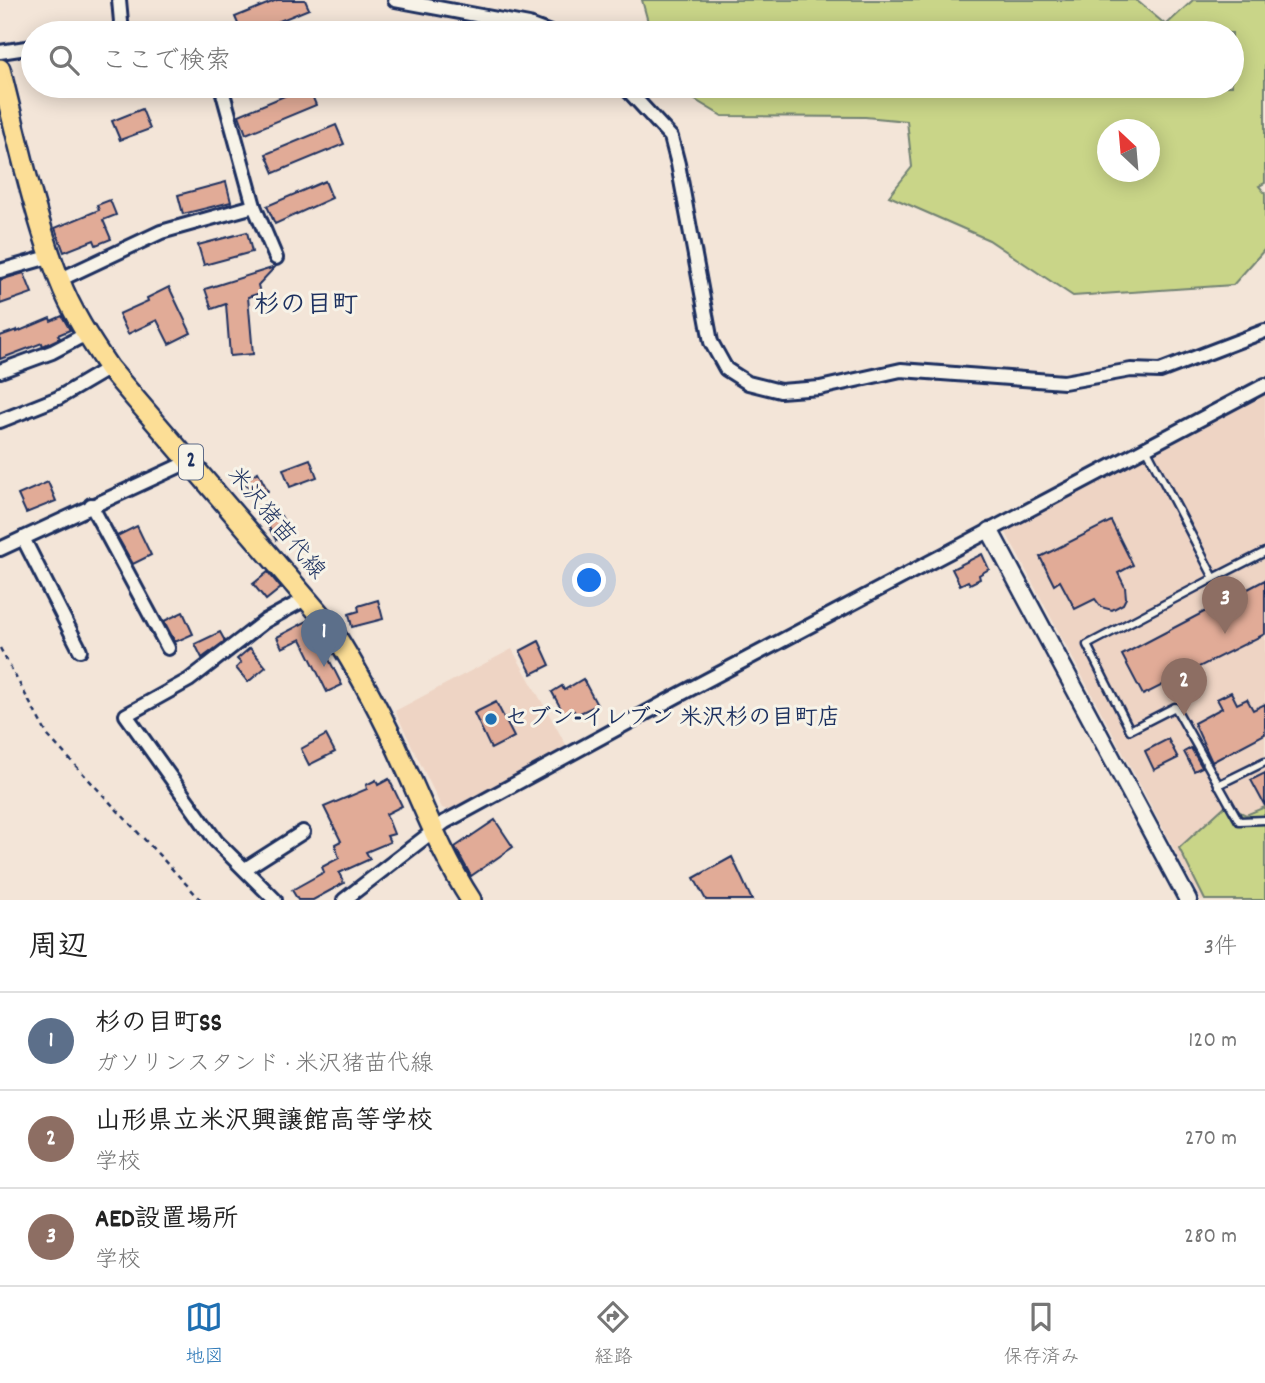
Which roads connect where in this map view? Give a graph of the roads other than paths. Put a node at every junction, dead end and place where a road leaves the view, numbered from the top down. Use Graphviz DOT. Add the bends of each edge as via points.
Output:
graph roads {
  1 [pos="119,0"];
  2 [pos="395,0"];
  3 [pos="121,21"];
  4 [pos="508,21"];
  5 [pos="21,49"];
  6 [pos="0,52"];
  7 [pos="0,69"];
  8 [pos="224,98"];
  9 [pos="635,98"];
  10 [pos="254,206"];
  11 [pos="52,256"];
  12 [pos="276,258"];
  13 [pos="0,271"];
  14 [pos="60,280"];
  15 [pos="1265,331"];
  16 [pos="86,334"];
  17 [pos="109,368"];
  18 [pos="0,371"];
  19 [pos="1265,385"];
  20 [pos="0,421"];
  21 [pos="1146,448"];
  22 [pos="190,461"];
  23 [pos="91,505"];
  24 [pos="990,531"];
  25 [pos="23,538"];
  26 [pos="0,549"];
  27 [pos="1265,552"];
  28 [pos="1214,578"];
  29 [pos="307,598"];
  30 [pos="168,648"];
  31 [pos="80,650"];
  32 [pos="1265,762"];
  33 [pos="1218,785"];
  34 [pos="1265,820"];
  35 [pos="303,832"];
  36 [pos="433,832"];
  37 [pos="245,869"];
  38 [pos="275,900"];
  39 [pos="344,900"];
  40 [pos="471,900"];
  41 [pos="1188,900"];
  1 -- 3 [label="street"];
  2 -- 4 [label="street"];
  5 -- 6 [label="street"];
  7 -- 11 [label="main road, 米沢猪苗代線 / 2"];
  8 -- 10 [label="street"];
  9 -- 15 [label="street" via="671,137 710,342 726,369 748,383 780,391 820,388 901,370 1063,382 1131,370 1160,370"];
  10 -- 12 [label="street"];
  10 -- 14 [label="street" via="161,232"];
  11 -- 13 [label="street"];
  11 -- 14 [label="main road, 米沢猪苗代線 / 2"];
  14 -- 16 [label="main road, 米沢猪苗代線 / 2"];
  16 -- 17 [label="main road, 米沢猪苗代線 / 2"];
  16 -- 18 [label="street"];
  17 -- 20 [label="street" via="58,398"];
  17 -- 22 [label="main road, 米沢猪苗代線 / 2"];
  19 -- 21 [label="street"];
  21 -- 24 [label="street"];
  21 -- 28 [label="lane"];
  22 -- 23 [label="street"];
  22 -- 29 [label="main road, 米沢猪苗代線 / 2"];
  23 -- 25 [label="street"];
  23 -- 30 [label="street"];
  24 -- 36 [label="street" via="677,696"];
  24 -- 41 [label="street"];
  25 -- 26 [label="street"];
  25 -- 31 [label="street"];
  27 -- 28 [label="lane"];
  28 -- 33 [label="lane" via="1087,645 1130,730 1175,706"];
  29 -- 36 [label="main road, 米沢猪苗代線 / 2" via="351,659 404,762"];
  29 -- 37 [label="street" via="265,621 189,680 127,715 216,841"];
  32 -- 33 [label="lane"];
  33 -- 34 [label="lane" via="1239,821"];
  35 -- 37 [label="street"];
  36 -- 39 [label="street"];
  36 -- 40 [label="main road, 米沢猪苗代線 / 2"];
  37 -- 38 [label="street"];
}
